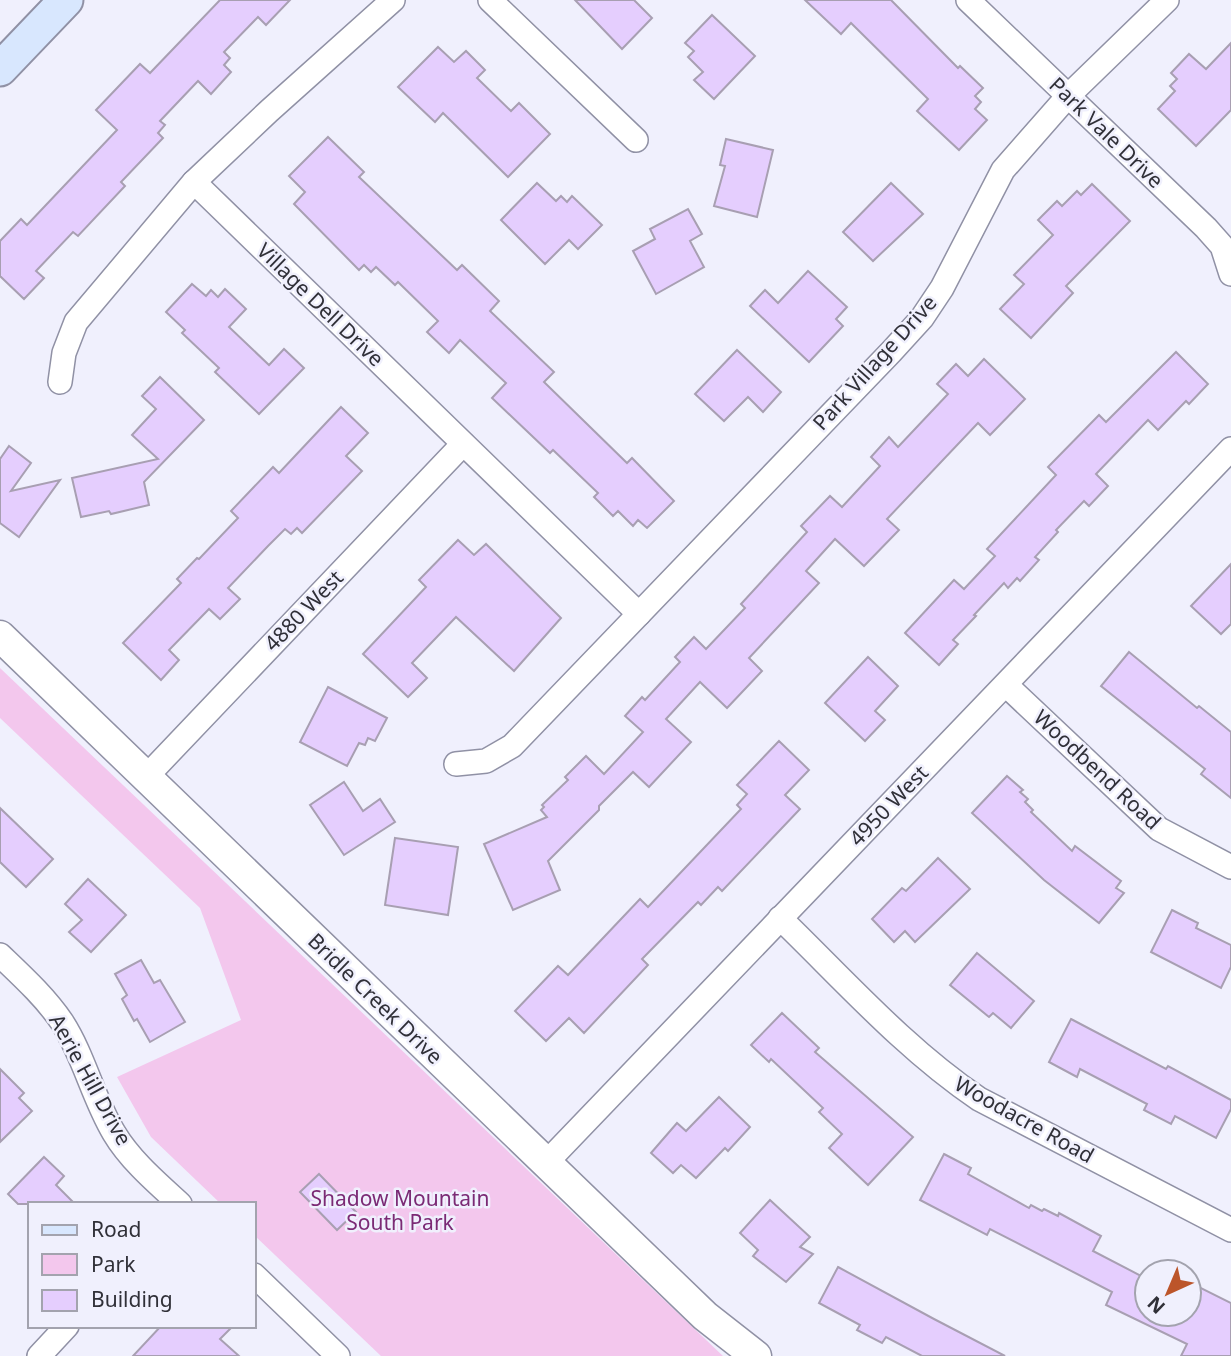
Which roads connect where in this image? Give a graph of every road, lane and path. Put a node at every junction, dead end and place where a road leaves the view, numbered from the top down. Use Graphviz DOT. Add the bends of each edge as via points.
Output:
graph roads {
  1 [pos="66,0"];
  2 [pos="393,0"];
  3 [pos="490,0"];
  4 [pos="968,0"];
  5 [pos="1167,0"];
  6 [pos="0,69"];
  7 [pos="1068,96"];
  8 [pos="636,140"];
  9 [pos="194,182"];
  10 [pos="1231,274"];
  11 [pos="60,382"];
  12 [pos="463,444"];
  13 [pos="1231,449"];
  14 [pos="639,614"];
  15 [pos="0,636"];
  16 [pos="1006,685"];
  17 [pos="456,764"];
  18 [pos="146,777"];
  19 [pos="1231,867"];
  20 [pos="780,918"];
  21 [pos="0,956"];
  22 [pos="546,1163"];
  23 [pos="178,1202"];
  24 [pos="1231,1230"];
  25 [pos="256,1277"];
  26 [pos="65,1328"];
  27 [pos="38,1356"];
  28 [pos="338,1356"];
  29 [pos="756,1356"];
  1 -- 6 [label="main road"];
  2 -- 9 [label="street"];
  3 -- 8 [label="street"];
  4 -- 7 [label="street, Park Vale Drive"];
  5 -- 7 [label="street, Park Village Drive"];
  7 -- 10 [label="street, Park Vale Drive" via="1206,228 1222,246"];
  7 -- 14 [label="street, Park Village Drive" via="1003,170 922,318"];
  9 -- 11 [label="street" via="76,322 64,353"];
  9 -- 12 [label="street, Village Dell Drive"];
  12 -- 14 [label="street, Village Dell Drive"];
  12 -- 18 [label="street, 4880 West"];
  13 -- 16 [label="street, 4950 West"];
  14 -- 17 [label="street, Park Village Drive" via="512,746 486,761"];
  15 -- 18 [label="street, Bridle Creek Drive"];
  16 -- 19 [label="street, Woodbend Road" via="1159,829"];
  16 -- 20 [label="street, 4950 West"];
  18 -- 22 [label="street, Bridle Creek Drive"];
  20 -- 22 [label="street, 4950 West"];
  20 -- 24 [label="street, Woodacre Road" via="950,1080"];
  21 -- 23 [label="street, Aerie Hill Drive" via="36,989 62,1023 115,1136"];
  22 -- 29 [label="street, Bridle Creek Drive" via="705,1316"];
  25 -- 28 [label="street"];
  26 -- 27 [label="street"];
}
